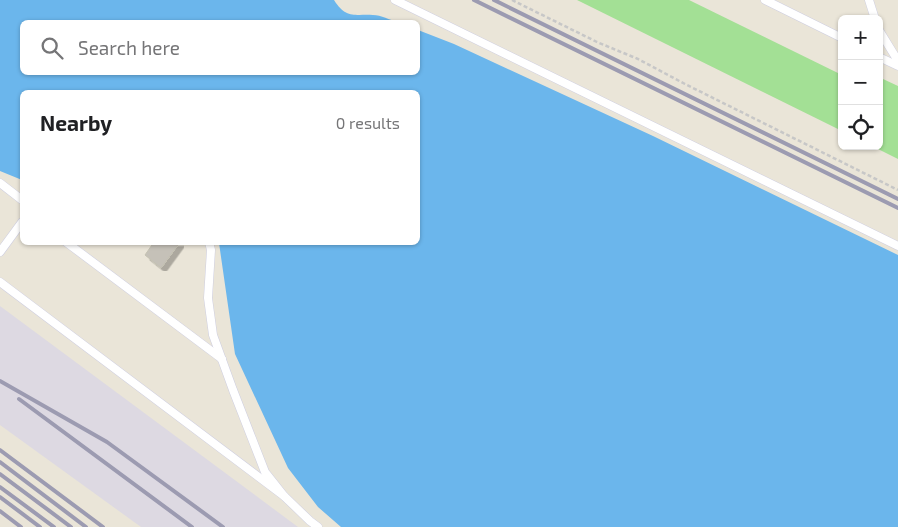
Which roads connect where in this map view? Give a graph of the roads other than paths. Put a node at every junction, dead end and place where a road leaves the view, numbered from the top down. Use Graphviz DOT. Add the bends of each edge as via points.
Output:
graph roads {
  1 [pos="395,0"];
  2 [pos="764,0"];
  3 [pos="869,0"];
  4 [pos="874,15"];
  5 [pos="838,36"];
  6 [pos="883,37"];
  7 [pos="883,58"];
  8 [pos="898,61"];
  9 [pos="898,66"];
  10 [pos="0,183"];
  11 [pos="20,198"];
  12 [pos="20,225"];
  13 [pos="70,245"];
  14 [pos="209,245"];
  15 [pos="898,246"];
  16 [pos="0,252"];
  17 [pos="0,282"];
  18 [pos="222,360"];
  19 [pos="284,496"];
  20 [pos="318,527"];
  1 -- 15 [label="lane"];
  2 -- 5 [label="lane"];
  3 -- 4 [label="lane"];
  6 -- 8 [label="lane"];
  7 -- 9 [label="lane"];
  10 -- 11 [label="lane"];
  12 -- 16 [label="lane"];
  13 -- 18 [label="lane"];
  14 -- 18 [label="lane" via="208,298 213,335"];
  17 -- 19 [label="lane"];
  18 -- 19 [label="lane" via="265,472"];
  19 -- 20 [label="lane"];
}
